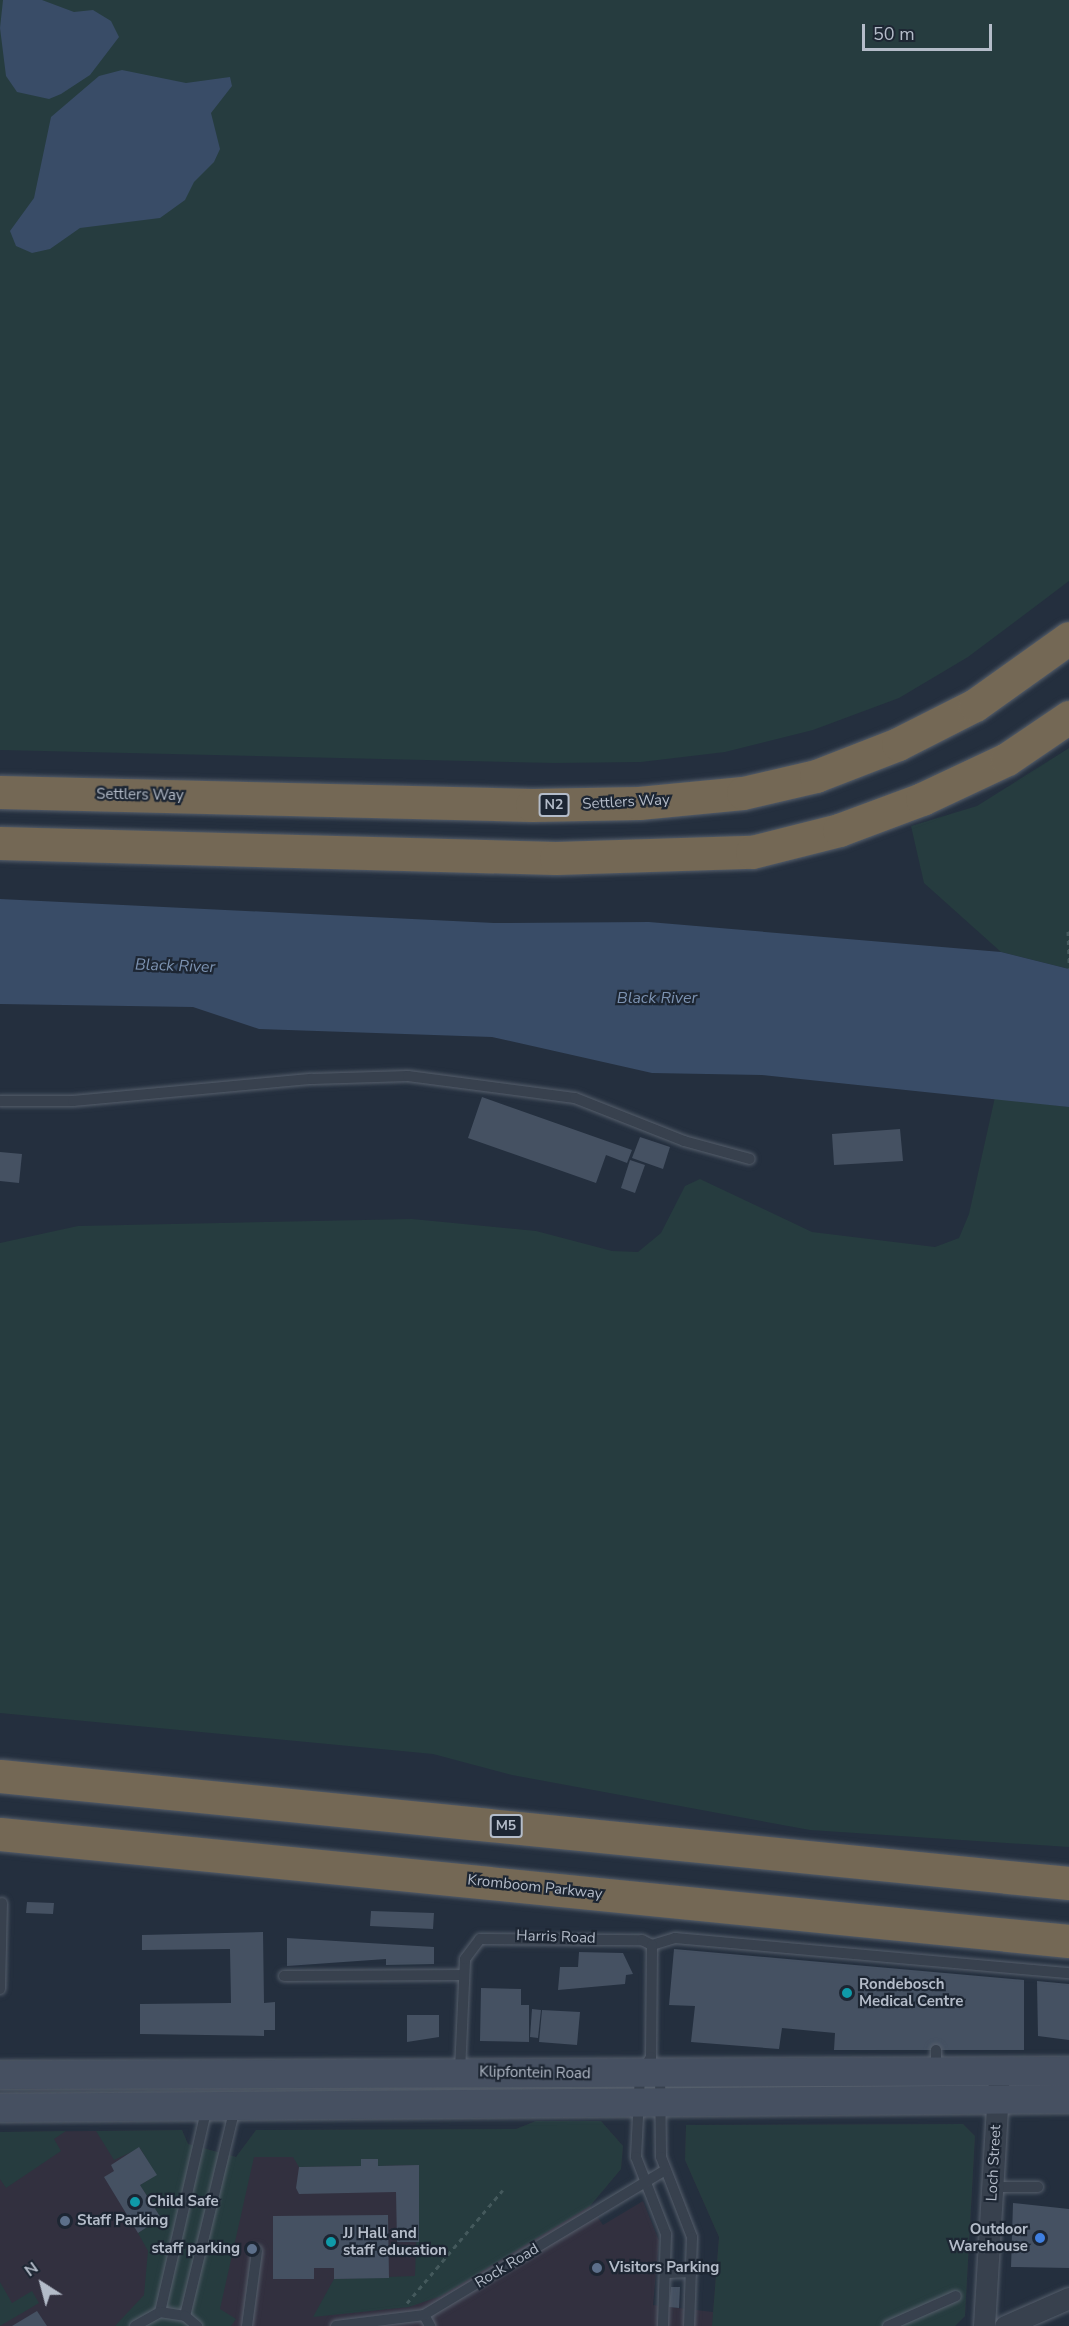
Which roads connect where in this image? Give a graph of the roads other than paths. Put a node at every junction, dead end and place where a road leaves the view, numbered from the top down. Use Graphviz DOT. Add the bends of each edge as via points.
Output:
graph roads {
  1 [pos="1069,638"];
  2 [pos="1069,717"];
  3 [pos="0,792"];
  4 [pos="0,843"];
  5 [pos="0,1101"];
  6 [pos="750,1159"];
  7 [pos="0,1776"];
  8 [pos="0,1834"];
  9 [pos="1069,1882"];
  10 [pos="2,1903"];
  11 [pos="1069,1941"];
  12 [pos="652,1945"];
  13 [pos="1069,1973"];
  14 [pos="463,1975"];
  15 [pos="284,1976"];
  16 [pos="0,1989"];
  17 [pos="1069,2071"];
  18 [pos="460,2072"];
  19 [pos="999,2072"];
  20 [pos="0,2075"];
  21 [pos="651,2083"];
  22 [pos="1069,2099"];
  23 [pos="998,2101"];
  24 [pos="236,2106"];
  25 [pos="207,2107"];
  26 [pos="0,2109"];
  27 [pos="665,2170"];
  28 [pos="644,2183"];
  29 [pos="992,2187"];
  30 [pos="1038,2187"];
  31 [pos="257,2252"];
  32 [pos="692,2272"];
  33 [pos="667,2273"];
  34 [pos="956,2296"];
  35 [pos="1069,2298"];
  36 [pos="160,2312"];
  37 [pos="424,2315"];
  38 [pos="185,2316"];
  39 [pos="135,2326"];
  40 [pos="196,2326"];
  41 [pos="247,2326"];
  42 [pos="336,2326"];
  43 [pos="430,2326"];
  44 [pos="663,2326"];
  45 [pos="689,2326"];
  46 [pos="888,2326"];
  47 [pos="984,2326"];
  48 [pos="1005,2326"];
  1 -- 3 [label="highway, Settlers Way / N2" via="975,705 898,744 816,776 743,793 639,803 532,805"];
  2 -- 4 [label="highway" via="1007,759 922,799 839,830 752,852 568,858"];
  5 -- 6 [label="lane" via="73,1101 312,1078 408,1076 574,1098 684,1141"];
  7 -- 9 [label="highway, M5"];
  8 -- 11 [label="highway, Kromboom Parkway"];
  10 -- 16 [label="lane"];
  12 -- 13 [label="lane" via="675,1938 902,1959 942,1967 1029,1968"];
  12 -- 14 [label="lane, Harris Road" via="642,1940 493,1936 471,1948"];
  12 -- 21 [label="lane"];
  14 -- 15 [label="lane"];
  14 -- 18 [label="lane, Harris Road"];
  17 -- 19 [label="main road, Klipfontein Road"];
  18 -- 20 [label="main road, Klipfontein Road"];
  18 -- 21 [label="main road, Klipfontein Road"];
  19 -- 21 [label="main road, Klipfontein Road" via="936,2061"];
  19 -- 23 [label="street, Loch Street"];
  21 -- 23 [label="main road, Klipfontein Road"];
  21 -- 24 [label="main road, Klipfontein Road"];
  21 -- 27 [label="lane"];
  21 -- 28 [label="lane" via="636,2157"];
  22 -- 23 [label="main road, Klipfontein Road"];
  23 -- 29 [label="street, Loch Street"];
  24 -- 25 [label="main road, Klipfontein Road"];
  24 -- 38 [label="lane"];
  25 -- 26 [label="main road, Klipfontein Road"];
  25 -- 36 [label="lane"];
  27 -- 28 [label="lane, Rock Road"];
  27 -- 32 [label="lane" via="692,2237"];
  28 -- 33 [label="lane" via="666,2234"];
  28 -- 37 [label="lane, Rock Road"];
  29 -- 30 [label="lane"];
  29 -- 47 [label="street, Loch Street"];
  31 -- 41 [label="lane"];
  32 -- 33 [label="lane"];
  32 -- 45 [label="lane"];
  33 -- 44 [label="lane"];
  34 -- 46 [label="lane"];
  35 -- 48 [label="street"];
  36 -- 38 [label="lane"];
  36 -- 39 [label="lane"];
  37 -- 42 [label="lane, Rock Road"];
  37 -- 43 [label="lane"];
  38 -- 40 [label="lane"];
}
